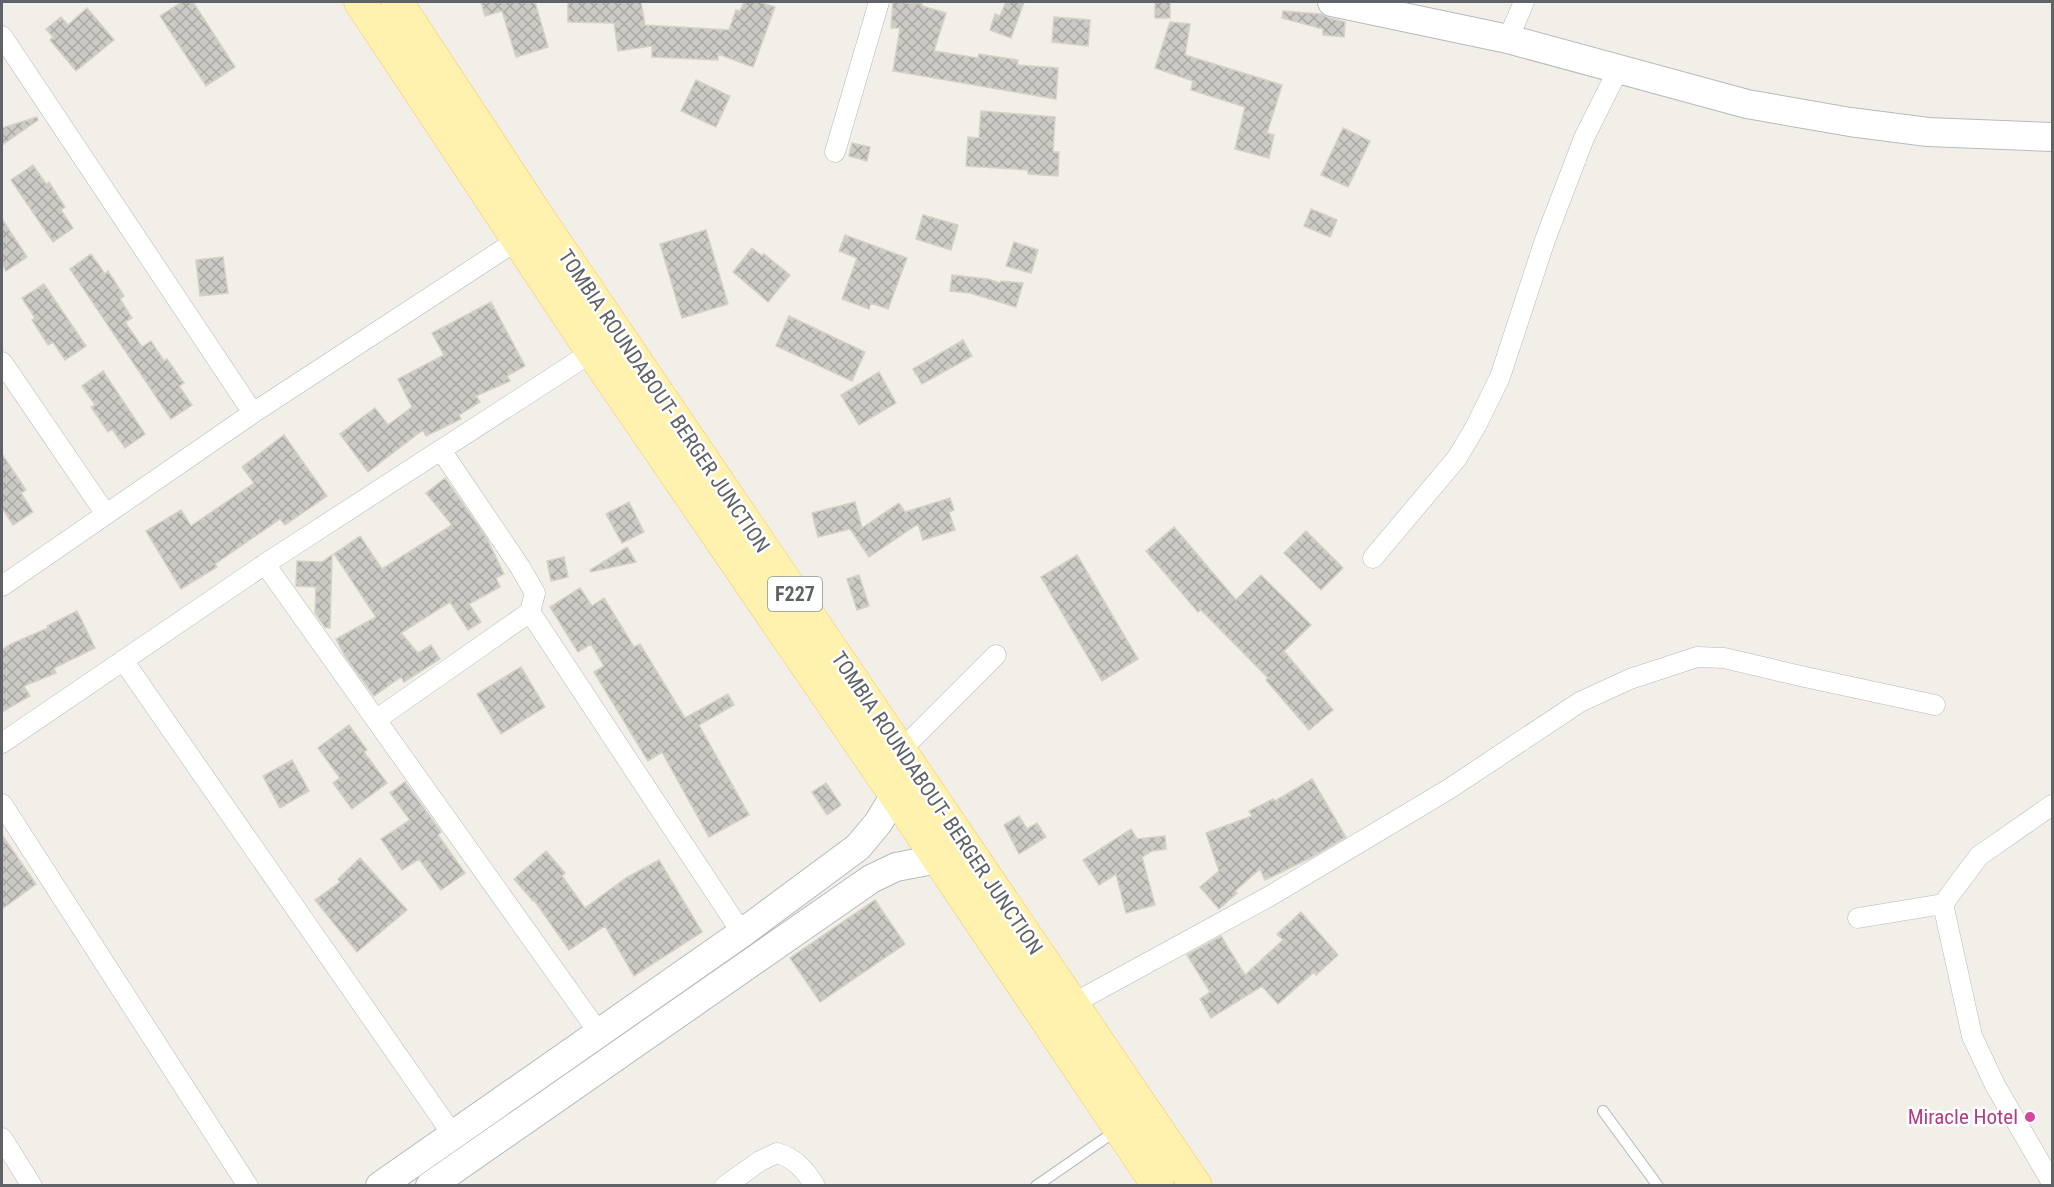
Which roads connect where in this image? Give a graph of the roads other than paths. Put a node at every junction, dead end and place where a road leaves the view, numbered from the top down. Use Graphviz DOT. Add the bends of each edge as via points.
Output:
graph roads {
  1 [pos="360,2"];
  2 [pos="397,2"];
  3 [pos="879,2"];
  4 [pos="1332,2"];
  5 [pos="1524,2"];
  6 [pos="1422,11"];
  7 [pos="2,36"];
  8 [pos="1508,39"];
  9 [pos="1619,69"];
  10 [pos="2052,137"];
  11 [pos="835,152"];
  12 [pos="519,239"];
  13 [pos="592,352"];
  14 [pos="2,362"];
  15 [pos="253,413"];
  16 [pos="441,450"];
  17 [pos="105,513"];
  18 [pos="1373,558"];
  19 [pos="265,564"];
  20 [pos="2,586"];
  21 [pos="530,612"];
  22 [pos="996,655"];
  23 [pos="123,660"];
  24 [pos="1935,705"];
  25 [pos="377,719"];
  26 [pos="2,743"];
  27 [pos="901,750"];
  28 [pos="895,795"];
  29 [pos="2,804"];
  30 [pos="2052,805"];
  31 [pos="938,859"];
  32 [pos="1943,904"];
  33 [pos="1858,918"];
  34 [pos="742,933"];
  35 [pos="1074,1003"];
  36 [pos="599,1033"];
  37 [pos="1603,1111"];
  38 [pos="1119,1128"];
  39 [pos="453,1135"];
  40 [pos="2,1138"];
  41 [pos="2052,1183"];
  42 [pos="32,1185"];
  43 [pos="248,1185"];
  44 [pos="380,1185"];
  45 [pos="430,1185"];
  46 [pos="725,1185"];
  47 [pos="815,1185"];
  48 [pos="1036,1185"];
  49 [pos="1158,1185"];
  50 [pos="1196,1185"];
  51 [pos="1658,1185"];
  1 -- 12 [label="main road, TOMBIA ROUNDABOUT- BERGER JUNCTION / F227"];
  2 -- 27 [label="main road, TOMBIA ROUNDABOUT- BERGER JUNCTION / F227" via="545,228"];
  3 -- 11 [label="street"];
  4 -- 6 [label="street"];
  5 -- 8 [label="street"];
  6 -- 8 [label="street"];
  7 -- 15 [label="street"];
  8 -- 9 [label="street"];
  9 -- 10 [label="street" via="1747,104 1850,122 1928,132"];
  9 -- 18 [label="street" via="1584,138 1500,377 1476,426 1458,458"];
  12 -- 13 [label="main road, TOMBIA ROUNDABOUT- BERGER JUNCTION / F227"];
  12 -- 15 [label="street"];
  13 -- 16 [label="street"];
  13 -- 28 [label="main road, TOMBIA ROUNDABOUT- BERGER JUNCTION / F227"];
  14 -- 17 [label="street"];
  15 -- 17 [label="street"];
  16 -- 19 [label="street"];
  16 -- 21 [label="street" via="535,593"];
  17 -- 20 [label="street"];
  19 -- 23 [label="street"];
  19 -- 25 [label="street"];
  21 -- 25 [label="street"];
  21 -- 34 [label="street"];
  22 -- 27 [label="street"];
  23 -- 26 [label="street"];
  23 -- 39 [label="street"];
  24 -- 35 [label="street" via="1724,658 1697,657 1630,679 1580,702 1449,789 1280,890"];
  25 -- 36 [label="street"];
  27 -- 35 [label="main road, TOMBIA ROUNDABOUT- BERGER JUNCTION / F227"];
  28 -- 31 [label="main road, TOMBIA ROUNDABOUT- BERGER JUNCTION / F227"];
  28 -- 34 [label="street" via="858,847"];
  29 -- 43 [label="street"];
  30 -- 32 [label="street" via="1979,856"];
  31 -- 38 [label="main road, TOMBIA ROUNDABOUT- BERGER JUNCTION / F227"];
  31 -- 45 [label="street" via="896,867 871,879"];
  32 -- 33 [label="street"];
  32 -- 41 [label="street" via="1972,1036 1995,1085"];
  34 -- 36 [label="street"];
  35 -- 50 [label="main road, TOMBIA ROUNDABOUT- BERGER JUNCTION / F227"];
  36 -- 39 [label="street"];
  37 -- 51 [label="lane"];
  38 -- 48 [label="lane"];
  38 -- 49 [label="main road, TOMBIA ROUNDABOUT- BERGER JUNCTION / F227"];
  39 -- 44 [label="street"];
  40 -- 42 [label="street"];
  46 -- 47 [label="street" via="777,1153 789,1156"];
}
